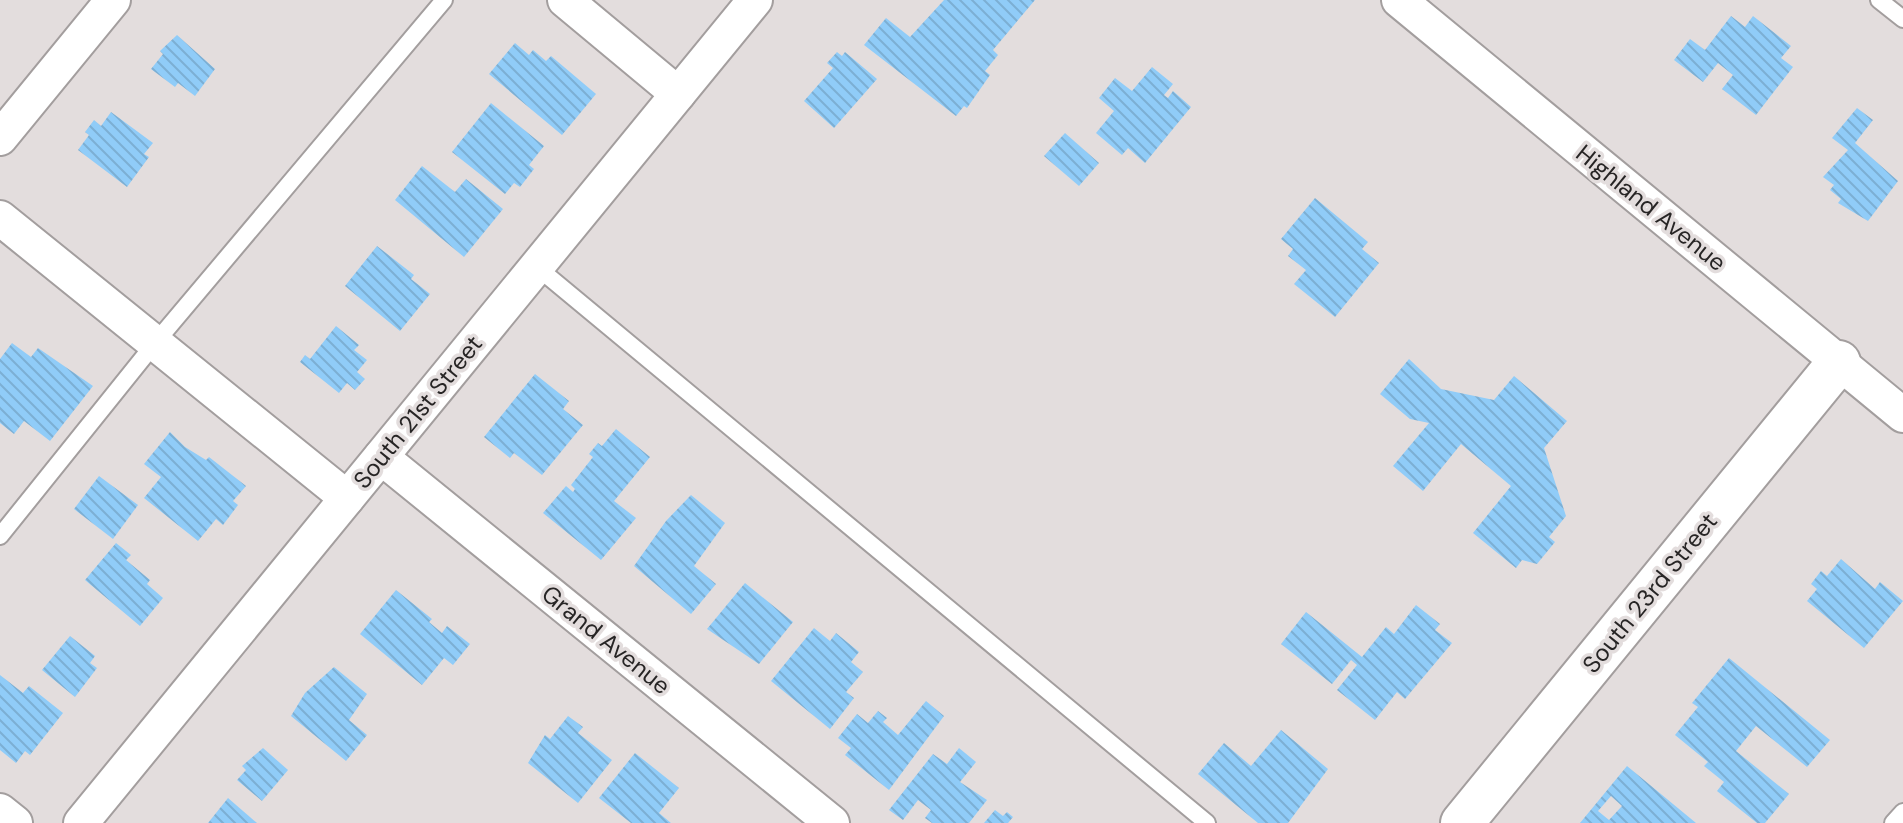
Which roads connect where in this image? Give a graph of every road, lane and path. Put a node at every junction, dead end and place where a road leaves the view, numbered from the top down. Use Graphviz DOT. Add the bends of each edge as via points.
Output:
graph roads {
  1 [pos="113,0"];
  2 [pos="444,0"];
  3 [pos="565,0"];
  4 [pos="755,0"];
  5 [pos="1879,0"];
  6 [pos="1408,3"];
  7 [pos="1903,19"];
  8 [pos="678,94"];
  9 [pos="0,138"];
  10 [pos="0,218"];
  11 [pos="537,267"];
  12 [pos="155,343"];
  13 [pos="1839,362"];
  14 [pos="1903,415"];
  15 [pos="381,457"];
  16 [pos="347,498"];
  17 [pos="0,536"];
  18 [pos="0,811"];
  19 [pos="1903,812"];
  20 [pos="15,823"];
  21 [pos="81,823"];
  22 [pos="832,823"];
  23 [pos="1207,823"];
  24 [pos="1462,823"];
  25 [pos="1893,823"];
  1 -- 9 [label="street"];
  2 -- 12 [label="lane"];
  3 -- 8 [label="street"];
  4 -- 8 [label="street, South 21st Street"];
  5 -- 7 [label="lane"];
  6 -- 13 [label="street, Highland Avenue"];
  8 -- 11 [label="street, South 21st Street"];
  10 -- 12 [label="street"];
  11 -- 15 [label="street, South 21st Street"];
  11 -- 23 [label="lane"];
  12 -- 16 [label="street"];
  12 -- 17 [label="lane"];
  13 -- 14 [label="street, Highland Avenue"];
  13 -- 24 [label="street, South 23rd Street"];
  15 -- 16 [label="street, South 21st Street"];
  15 -- 22 [label="street, Grand Avenue"];
  16 -- 21 [label="street, South 21st Street"];
  18 -- 20 [label="street"];
  19 -- 25 [label="lane"];
}
